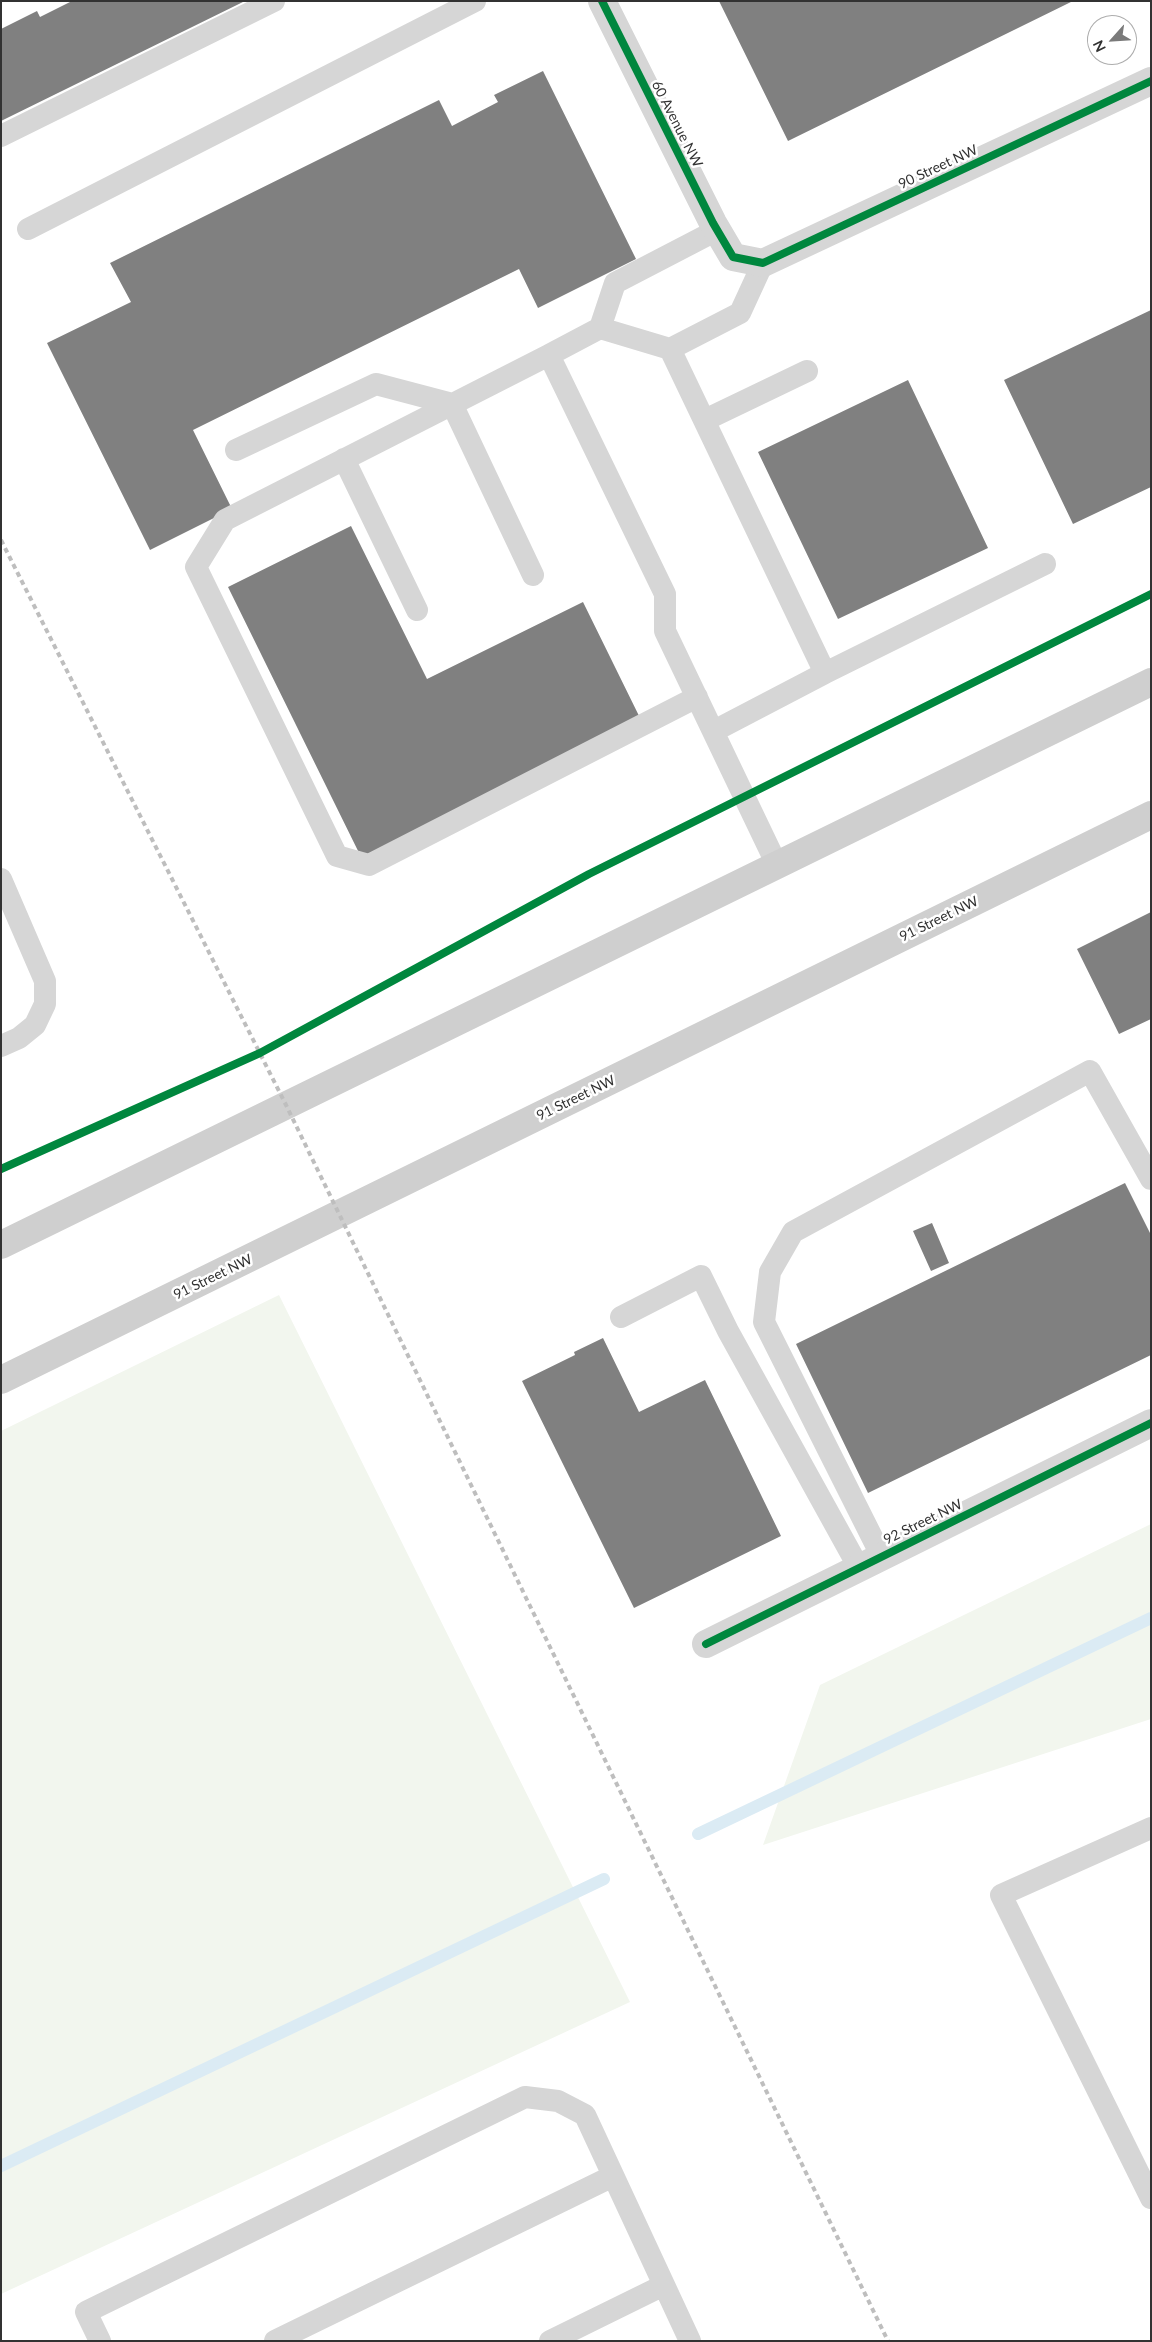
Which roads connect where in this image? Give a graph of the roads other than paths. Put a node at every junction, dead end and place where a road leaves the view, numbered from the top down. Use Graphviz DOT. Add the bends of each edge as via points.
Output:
graph roads {
  1 [pos="274,1"];
  2 [pos="475,1"];
  3 [pos="602,1"];
  4 [pos="1151,81"];
  5 [pos="1,136"];
  6 [pos="28,229"];
  7 [pos="717,230"];
  8 [pos="762,262"];
  9 [pos="600,328"];
  10 [pos="670,349"];
  11 [pos="548,355"];
  12 [pos="806,371"];
  13 [pos="452,404"];
  14 [pos="705,420"];
  15 [pos="236,450"];
  16 [pos="344,459"];
  17 [pos="1045,564"];
  18 [pos="533,576"];
  19 [pos="417,610"];
  20 [pos="825,673"];
  21 [pos="1151,682"];
  22 [pos="697,697"];
  23 [pos="714,731"];
  24 [pos="1151,815"];
  25 [pos="777,865"];
  26 [pos="1,879"];
  27 [pos="1,1046"];
  28 [pos="1151,1179"];
  29 [pos="1,1245"];
  30 [pos="621,1317"];
  31 [pos="1,1380"];
  32 [pos="1151,1423"];
  33 [pos="870,1562"];
  34 [pos="706,1644"];
  35 [pos="1151,1828"];
  36 [pos="613,2176"];
  37 [pos="1151,2198"];
  38 [pos="664,2285"];
  39 [pos="100,2341"];
  40 [pos="275,2341"];
  41 [pos="550,2341"];
  42 [pos="690,2341"];
  1 -- 5 [label="lane"];
  2 -- 6 [label="lane"];
  3 -- 7 [label="street, 60 Avenue NW"];
  4 -- 8 [label="street, 90 Street NW"];
  7 -- 8 [label="street, 60 Avenue NW" via="732,257"];
  7 -- 9 [label="lane" via="615,283"];
  8 -- 10 [label="lane" via="740,314"];
  9 -- 10 [label="lane"];
  9 -- 11 [label="lane"];
  10 -- 14 [label="lane"];
  11 -- 13 [label="lane"];
  11 -- 22 [label="lane" via="665,594 665,631"];
  12 -- 14 [label="lane"];
  13 -- 15 [label="lane" via="376,384"];
  13 -- 16 [label="lane"];
  13 -- 18 [label="lane"];
  14 -- 20 [label="lane"];
  16 -- 19 [label="lane"];
  16 -- 22 [label="lane" via="225,520 196,567 337,856 369,865"];
  17 -- 20 [label="lane"];
  20 -- 23 [label="lane"];
  21 -- 25 [label="main road"];
  22 -- 23 [label="lane"];
  23 -- 25 [label="lane"];
  24 -- 31 [label="main road, 91 Street NW"];
  25 -- 29 [label="main road"];
  26 -- 27 [label="lane" via="45,981 45,1004 35,1026"];
  28 -- 33 [label="lane" via="1090,1071 794,1232 770,1272 764,1322"];
  30 -- 33 [label="lane" via="701,1276 728,1331"];
  32 -- 33 [label="street, 92 Street NW"];
  33 -- 34 [label="street, 92 Street NW"];
  35 -- 37 [label="lane" via="1001,1895"];
  36 -- 38 [label="lane"];
  36 -- 39 [label="lane" via="585,2115 558,2101 524,2096 86,2312"];
  36 -- 40 [label="lane"];
  38 -- 41 [label="lane"];
  38 -- 42 [label="lane"];
}
